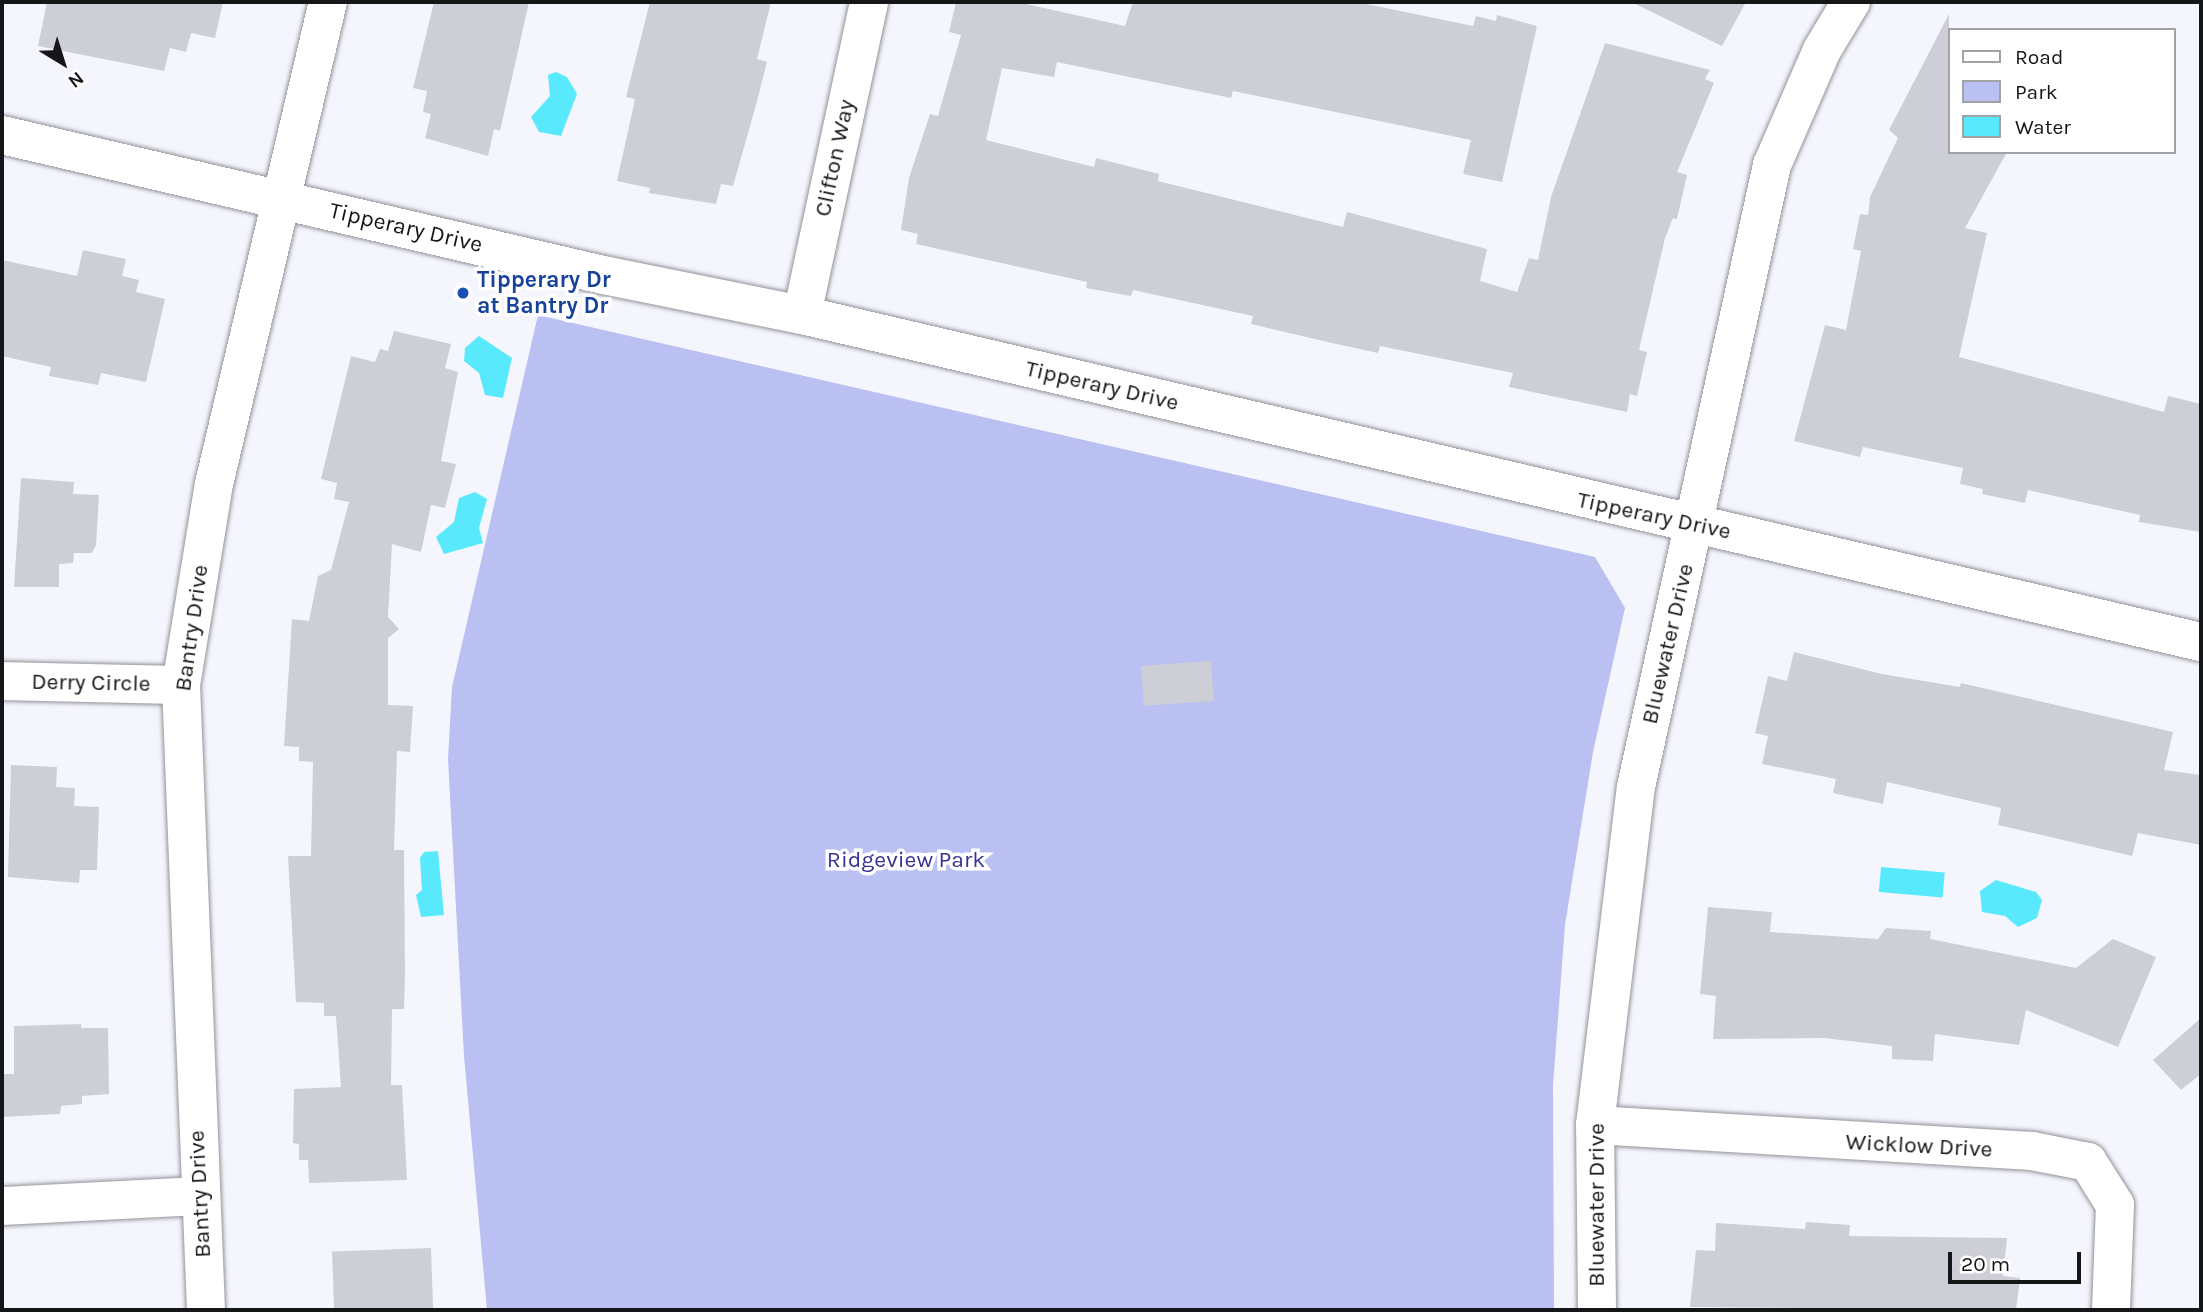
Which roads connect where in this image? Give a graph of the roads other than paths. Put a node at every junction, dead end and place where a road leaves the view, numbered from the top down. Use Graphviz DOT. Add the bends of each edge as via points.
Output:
graph roads {
  1 [pos="328,2"];
  2 [pos="869,2"];
  3 [pos="1851,2"];
  4 [pos="2,135"];
  5 [pos="283,200"];
  6 [pos="802,315"];
  7 [pos="1696,526"];
  8 [pos="2201,642"];
  9 [pos="2,681"];
  10 [pos="181,685"];
  11 [pos="1595,1125"];
  12 [pos="200,1196"];
  13 [pos="2,1206"];
  14 [pos="206,1310"];
  15 [pos="1597,1310"];
  16 [pos="2111,1310"];
  1 -- 5 [label="street, Bantry Drive"];
  2 -- 6 [label="street, Clifton Way"];
  3 -- 7 [label="street, Bluewater Drive" via="1822,50 1772,165"];
  4 -- 5 [label="street, Tipperary Drive"];
  5 -- 6 [label="street, Tipperary Drive"];
  5 -- 10 [label="street, Bantry Drive" via="214,484"];
  6 -- 7 [label="street, Tipperary Drive"];
  7 -- 8 [label="street, Tipperary Drive"];
  7 -- 11 [label="street, Bluewater Drive" via="1636,787"];
  9 -- 10 [label="street, Derry Circle"];
  10 -- 12 [label="street, Bantry Drive"];
  11 -- 15 [label="street, Bluewater Drive"];
  11 -- 16 [label="street, Wicklow Drive" via="2032,1150 2088,1162 2115,1205"];
  12 -- 13 [label="street"];
  12 -- 14 [label="street, Bantry Drive"];
}
